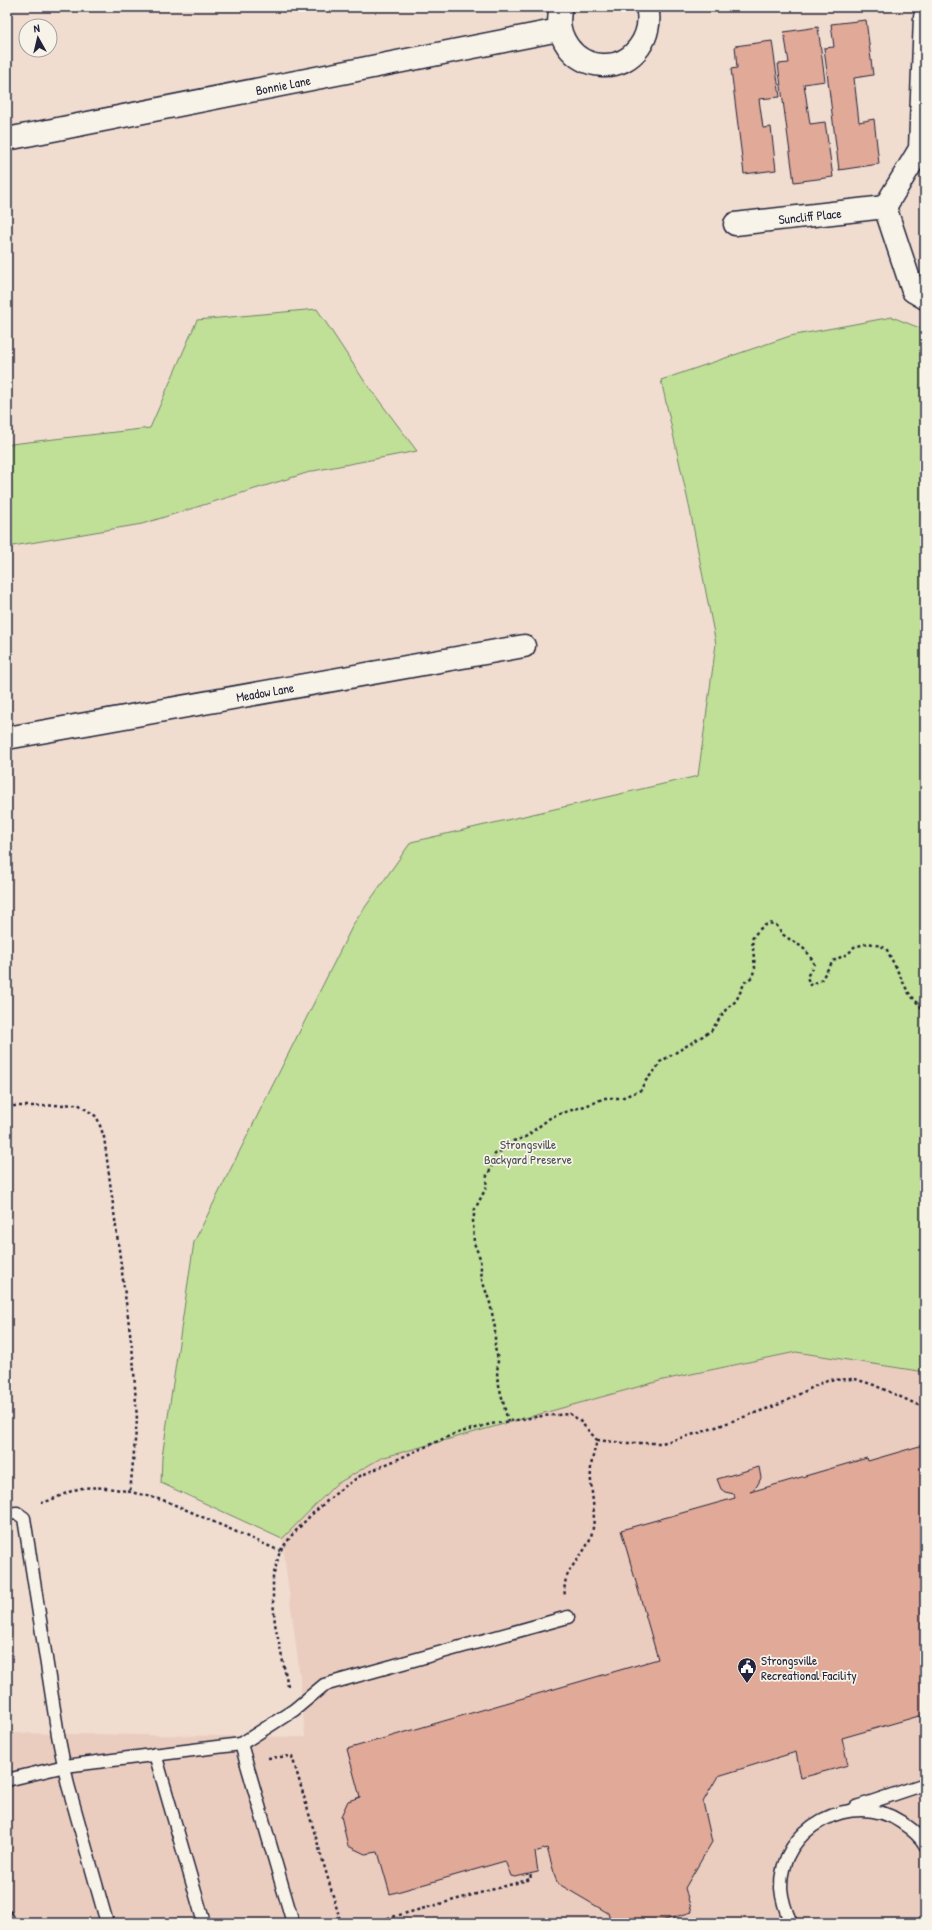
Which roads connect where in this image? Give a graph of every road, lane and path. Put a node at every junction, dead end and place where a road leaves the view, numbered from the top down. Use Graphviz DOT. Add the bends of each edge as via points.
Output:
graph roads {
  1 [pos="561,7"];
  2 [pos="647,7"];
  3 [pos="925,17"];
  4 [pos="560,30"];
  5 [pos="7,140"];
  6 [pos="885,207"];
  7 [pos="735,224"];
  8 [pos="925,298"];
  9 [pos="524,646"];
  10 [pos="7,738"];
  11 [pos="925,1015"];
  12 [pos="7,1106"];
  13 [pos="925,1408"];
  14 [pos="508,1422"];
  15 [pos="597,1440"];
  16 [pos="130,1493"];
  17 [pos="39,1504"];
  18 [pos="7,1514"];
  19 [pos="280,1552"];
  20 [pos="568,1617"];
  21 [pos="294,1710"];
  22 [pos="241,1744"];
  23 [pos="155,1754"];
  24 [pos="262,1758"];
  25 [pos="65,1766"];
  26 [pos="7,1780"];
  27 [pos="925,1786"];
  28 [pos="842,1811"];
  29 [pos="925,1845"];
  30 [pos="530,1873"];
  31 [pos="7,1917"];
  32 [pos="9,1923"];
  33 [pos="107,1923"];
  34 [pos="204,1923"];
  35 [pos="293,1923"];
  36 [pos="341,1923"];
  37 [pos="370,1923"];
  38 [pos="791,1923"];
  1 -- 4 [label="street"];
  2 -- 4 [label="street" via="648,32 631,56 618,63 603,65 588,62 575,55 565,44"];
  3 -- 6 [label="street" via="920,149"];
  4 -- 5 [label="street, Bonnie Lane"];
  6 -- 7 [label="street, Suncliff Place"];
  6 -- 8 [label="street" via="914,291"];
  9 -- 10 [label="street, Meadow Lane"];
  11 -- 14 [label="path" via="908,992 886,948 869,943 854,947 850,953 834,961 821,980 810,985 807,977 814,964 806,950 783,935 776,925 765,925 752,939 755,968 752,977 745,982 736,1000 711,1031 660,1062 645,1081 642,1090 621,1098 604,1098 556,1115 524,1138 495,1154 491,1169 486,1175 486,1188 475,1209 474,1243 495,1328 497,1377"];
  12 -- 16 [label="path" via="78,1104 97,1117 104,1137 133,1355 137,1420"];
  13 -- 15 [label="path" via="855,1379 827,1380 780,1404 702,1432 662,1443"];
  14 -- 15 [label="path" via="570,1414"];
  14 -- 19 [label="path" via="454,1434 360,1476 310,1515"];
  15 -- 20 [label="path" via="591,1467 595,1520 589,1540 566,1577 564,1587"];
  16 -- 17 [label="path" via="109,1488 81,1488"];
  16 -- 19 [label="path" via="166,1501"];
  18 -- 25 [label="lane" via="16,1513 24,1518"];
  19 -- 21 [label="path" via="273,1577 273,1600 278,1637"];
  20 -- 21 [label="lane" via="324,1685"];
  21 -- 22 [label="lane"];
  22 -- 23 [label="lane"];
  22 -- 35 [label="lane"];
  23 -- 25 [label="lane"];
  23 -- 34 [label="lane"];
  24 -- 36 [label="path" via="292,1756"];
  25 -- 26 [label="lane"];
  25 -- 33 [label="lane" via="69,1790"];
  27 -- 28 [label="lane"];
  28 -- 29 [label="lane" via="861,1809 896,1818 911,1829"];
  28 -- 38 [label="lane" via="823,1818 806,1830 792,1847 784,1866 781,1887 784,1908"];
  30 -- 37 [label="path" via="531,1879"];
  31 -- 32 [label="lane"];
}
